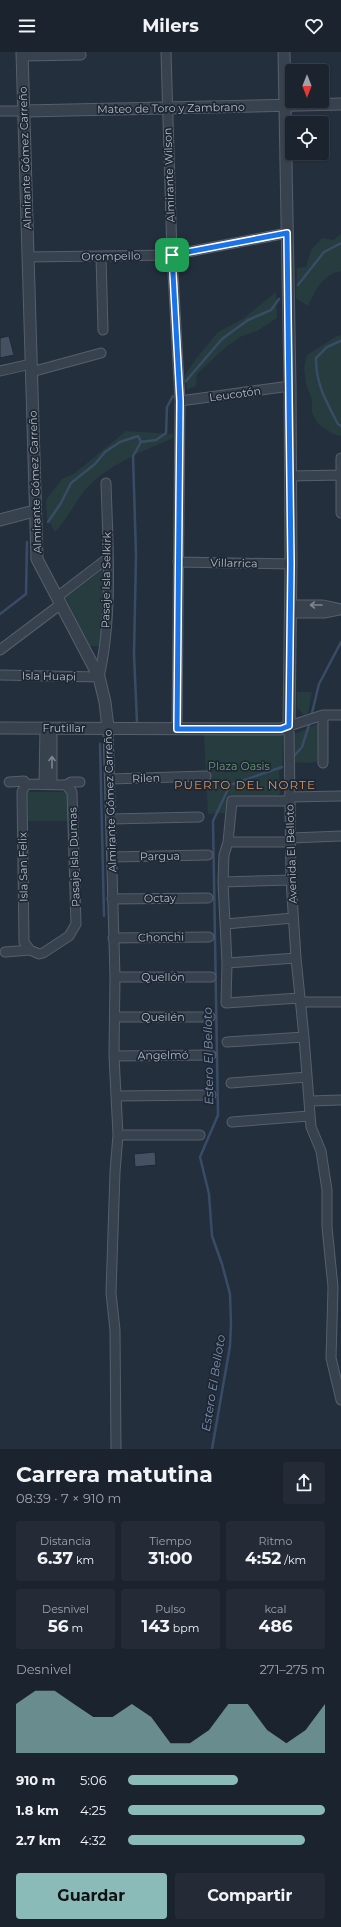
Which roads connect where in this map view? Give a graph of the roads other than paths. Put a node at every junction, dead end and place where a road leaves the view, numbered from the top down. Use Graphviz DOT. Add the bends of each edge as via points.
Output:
graph roads {
  1 [pos="166,52"];
  2 [pos="284,52"];
  3 [pos="22,54"];
  4 [pos="81,55"];
  5 [pos="329,104"];
  6 [pos="341,104"];
  7 [pos="285,105"];
  8 [pos="167,108"];
  9 [pos="285,108"];
  10 [pos="24,111"];
  11 [pos="0,112"];
  12 [pos="287,233"];
  13 [pos="172,255"];
  14 [pos="101,256"];
  15 [pos="28,257"];
  16 [pos="103,330"];
  17 [pos="101,354"];
  18 [pos="31,368"];
  19 [pos="0,371"];
  20 [pos="290,386"];
  21 [pos="180,401"];
  22 [pos="341,458"];
  23 [pos="341,475"];
  24 [pos="290,476"];
  25 [pos="341,481"];
  26 [pos="106,483"];
  27 [pos="34,511"];
  28 [pos="341,513"];
  29 [pos="0,520"];
  30 [pos="108,558"];
  31 [pos="178,562"];
  32 [pos="291,564"];
  33 [pos="59,601"];
  34 [pos="290,609"];
  35 [pos="341,609"];
  36 [pos="0,650"];
  37 [pos="0,675"];
  38 [pos="99,677"];
  39 [pos="341,715"];
  40 [pos="315,718"];
  41 [pos="289,726"];
  42 [pos="0,728"];
  43 [pos="49,728"];
  44 [pos="108,728"];
  45 [pos="177,729"];
  46 [pos="323,763"];
  47 [pos="206,776"];
  48 [pos="110,779"];
  49 [pos="9,782"];
  50 [pos="80,782"];
  51 [pos="26,784"];
  52 [pos="48,784"];
  53 [pos="66,785"];
  54 [pos="341,796"];
  55 [pos="289,799"];
  56 [pos="198,817"];
  57 [pos="111,819"];
  58 [pos="341,836"];
  59 [pos="291,840"];
  60 [pos="228,842"];
  61 [pos="208,855"];
  62 [pos="112,857"];
  63 [pos="292,880"];
  64 [pos="223,882"];
  65 [pos="208,898"];
  66 [pos="112,899"];
  67 [pos="293,918"];
  68 [pos="226,924"];
  69 [pos="210,937"];
  70 [pos="113,938"];
  71 [pos="30,950"];
  72 [pos="5,952"];
  73 [pos="296,958"];
  74 [pos="227,963"];
  75 [pos="115,977"];
  76 [pos="211,978"];
  77 [pos="301,1000"];
  78 [pos="341,1002"];
  79 [pos="115,1017"];
  80 [pos="210,1017"];
  81 [pos="304,1037"];
  82 [pos="226,1042"];
  83 [pos="211,1055"];
  84 [pos="114,1056"];
  85 [pos="308,1077"];
  86 [pos="231,1083"];
  87 [pos="211,1095"];
  88 [pos="116,1096"];
  89 [pos="341,1100"];
  90 [pos="309,1101"];
  91 [pos="310,1116"];
  92 [pos="232,1122"];
  93 [pos="118,1135"];
  94 [pos="200,1135"];
  95 [pos="341,1400"];
  96 [pos="116,1449"];
  1 -- 8 [label="street, Almirante Wilson"];
  2 -- 7 [label="street, Avenida El Belloto"];
  3 -- 4 [label="street"];
  3 -- 10 [label="street, Almirante Gómez Carreño"];
  5 -- 6 [label="street, Mateo de Toro y Zambrano"];
  7 -- 8 [label="street, Mateo de Toro y Zambrano"];
  8 -- 10 [label="street, Mateo de Toro y Zambrano"];
  8 -- 13 [label="street, Almirante Wilson"];
  9 -- 12 [label="street, Avenida El Belloto"];
  10 -- 11 [label="street, Mateo de Toro y Zambrano"];
  10 -- 15 [label="street, Almirante Gómez Carreño"];
  12 -- 13 [label="street, Orompello"];
  12 -- 20 [label="street, Avenida El Belloto"];
  13 -- 14 [label="street, Orompello"];
  13 -- 21 [label="street, Almirante Wilson"];
  14 -- 15 [label="street, Orompello"];
  14 -- 16 [label="street"];
  15 -- 18 [label="street, Almirante Gómez Carreño"];
  17 -- 18 [label="street"];
  18 -- 19 [label="street"];
  18 -- 27 [label="street, Almirante Gómez Carreño"];
  20 -- 21 [label="street, Leucotón"];
  20 -- 24 [label="street, Avenida El Belloto"];
  21 -- 31 [label="street, Almirante Wilson"];
  22 -- 23 [label="street"];
  23 -- 24 [label="street"];
  24 -- 32 [label="street, Avenida El Belloto"];
  25 -- 28 [label="street"];
  26 -- 30 [label="street, Pasaje Isla Selkirk"];
  27 -- 29 [label="street"];
  27 -- 33 [label="street, Almirante Gómez Carreño" via="37,559"];
  30 -- 33 [label="street"];
  30 -- 38 [label="street, Pasaje Isla Selkirk" via="105,649"];
  31 -- 32 [label="street, Villarrica"];
  31 -- 45 [label="street, Almirante Wilson"];
  32 -- 34 [label="street, Avenida El Belloto"];
  33 -- 36 [label="street"];
  33 -- 38 [label="street, Almirante Gómez Carreño"];
  34 -- 35 [label="street" via="323,605"];
  34 -- 41 [label="street, Avenida El Belloto"];
  37 -- 38 [label="street, Isla Huapi"];
  38 -- 44 [label="street, Almirante Gómez Carreño"];
  39 -- 40 [label="street, Frutillar"];
  40 -- 41 [label="street, Frutillar"];
  40 -- 46 [label="street"];
  41 -- 45 [label="street, Frutillar" via="281,729"];
  41 -- 55 [label="street, Avenida El Belloto"];
  42 -- 43 [label="street, Frutillar"];
  43 -- 44 [label="street, Frutillar"];
  43 -- 52 [label="street"];
  44 -- 45 [label="street, Frutillar"];
  44 -- 48 [label="street, Almirante Gómez Carreño"];
  47 -- 48 [label="street, Rilen"];
  48 -- 57 [label="street, Almirante Gómez Carreño"];
  49 -- 51 [label="street" via="24,781"];
  50 -- 53 [label="street"];
  51 -- 52 [label="street"];
  51 -- 71 [label="street, Isla San Felix" via="22,792 24,942"];
  52 -- 53 [label="street"];
  53 -- 71 [label="street, Pasaje Isla Dumas" via="72,792 76,924 73,930 43,953"];
  54 -- 55 [label="street"];
  55 -- 59 [label="street, Avenida El Belloto"];
  55 -- 60 [label="street" via="232,801"];
  56 -- 57 [label="street"];
  57 -- 62 [label="street, Almirante Gómez Carreño"];
  58 -- 59 [label="street"];
  59 -- 60 [label="street"];
  59 -- 63 [label="street, Avenida El Belloto"];
  60 -- 64 [label="street" via="224,855"];
  61 -- 62 [label="street, Pargua"];
  62 -- 66 [label="street, Almirante Gómez Carreño"];
  63 -- 64 [label="street"];
  63 -- 67 [label="street, Avenida El Belloto"];
  64 -- 68 [label="street"];
  65 -- 66 [label="street, Octay"];
  66 -- 70 [label="street, Almirante Gómez Carreño"];
  67 -- 68 [label="street"];
  67 -- 73 [label="street, Avenida El Belloto"];
  68 -- 74 [label="street"];
  69 -- 70 [label="street, Chonchi"];
  70 -- 75 [label="street, Almirante Gómez Carreño"];
  71 -- 72 [label="street"];
  73 -- 74 [label="street"];
  73 -- 77 [label="street, Avenida El Belloto"];
  74 -- 77 [label="street" via="226,1003"];
  75 -- 76 [label="street, Quellón"];
  75 -- 79 [label="street, Almirante Gómez Carreño"];
  77 -- 78 [label="street"];
  77 -- 81 [label="street, Avenida El Belloto"];
  79 -- 80 [label="street, Queilén"];
  79 -- 84 [label="street, Almirante Gómez Carreño"];
  81 -- 82 [label="street"];
  81 -- 85 [label="street, Avenida El Belloto"];
  83 -- 84 [label="street, Angelmó"];
  84 -- 88 [label="street, Almirante Gómez Carreño"];
  85 -- 86 [label="street"];
  85 -- 90 [label="street, Avenida El Belloto"];
  87 -- 88 [label="street"];
  88 -- 93 [label="street, Almirante Gómez Carreño"];
  89 -- 90 [label="street"];
  90 -- 91 [label="street, Avenida El Belloto"];
  91 -- 92 [label="street"];
  91 -- 95 [label="street, Avenida El Belloto" via="311,1127 321,1151 328,1190 332,1286 331,1358"];
  93 -- 94 [label="street"];
  93 -- 96 [label="street, Almirante Gómez Carreño" via="111,1293 115,1330"];
}
